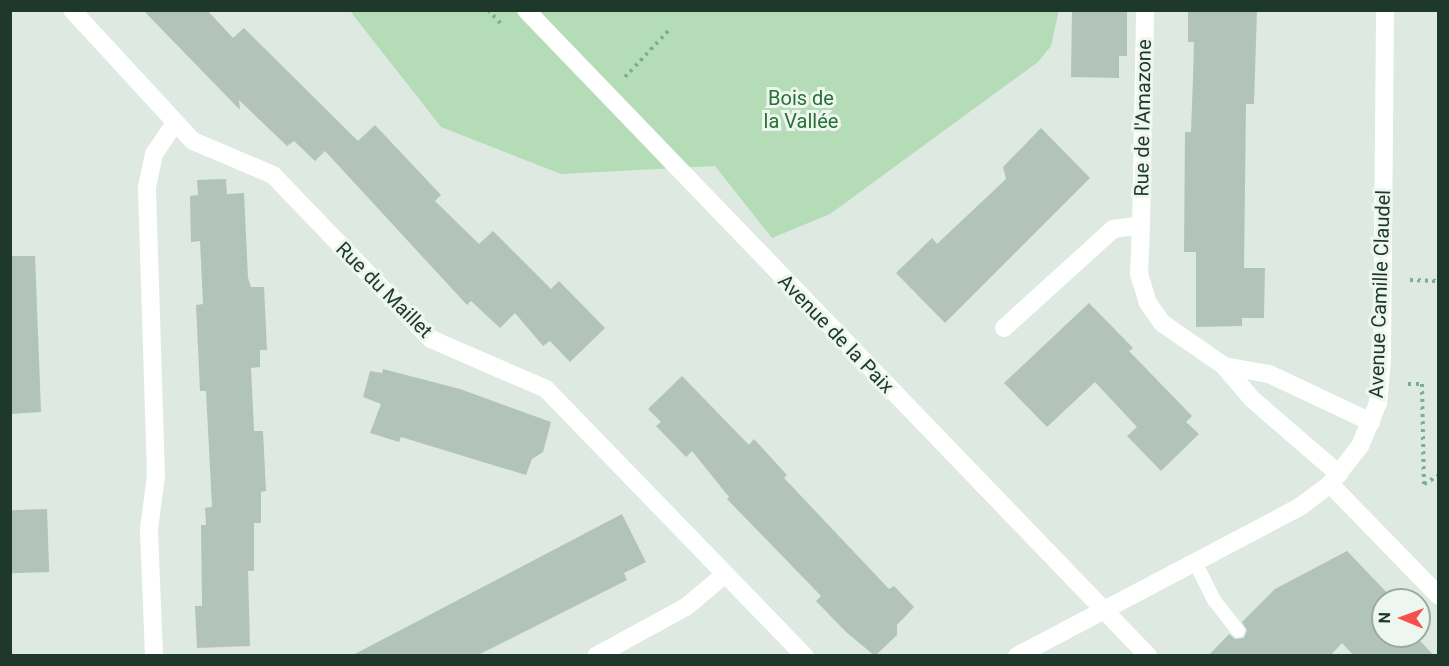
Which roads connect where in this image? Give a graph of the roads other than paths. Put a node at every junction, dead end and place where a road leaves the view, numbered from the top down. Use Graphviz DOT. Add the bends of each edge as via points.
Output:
graph roads {
  1 [pos="72,10"];
  2 [pos="526,10"];
  3 [pos="1145,10"];
  4 [pos="1385,10"];
  5 [pos="175,123"];
  6 [pos="1141,225"];
  7 [pos="1004,328"];
  8 [pos="1224,366"];
  9 [pos="1371,422"];
  10 [pos="1334,479"];
  11 [pos="1195,562"];
  12 [pos="724,575"];
  13 [pos="1438,595"];
  14 [pos="1104,611"];
  15 [pos="1238,631"];
  16 [pos="154,656"];
  17 [pos="596,656"];
  18 [pos="805,656"];
  19 [pos="1017,656"];
  20 [pos="1148,656"];
  1 -- 5 [label="street, Rue du Maillet"];
  2 -- 14 [label="street, Avenue de la Paix"];
  3 -- 6 [label="street, Rue de l'Amazone"];
  4 -- 9 [label="street, Avenue Camille Claudel" via="1382,360 1378,403"];
  5 -- 12 [label="street, Rue du Maillet" via="205,148 273,175 431,339 546,389"];
  5 -- 16 [label="street" via="154,154 147,187 156,476 149,529"];
  6 -- 7 [label="street, Rue de l'Amazone" via="1113,229"];
  6 -- 8 [label="street, Rue de l'Amazone" via="1139,274 1148,303 1162,323"];
  8 -- 9 [label="street" via="1269,374"];
  8 -- 10 [label="street, Rue de l'Amazone"];
  9 -- 10 [label="street, Avenue Camille Claudel" via="1360,446"];
  10 -- 11 [label="street, Avenue Camille Claudel" via="1301,506"];
  10 -- 13 [label="street, Rue de l'Amazone"];
  11 -- 14 [label="street, Avenue Camille Claudel"];
  11 -- 15 [label="lane" via="1214,600"];
  12 -- 17 [label="street" via="687,607"];
  12 -- 18 [label="street, Rue du Maillet"];
  14 -- 19 [label="street, Avenue Camille Claudel"];
  14 -- 20 [label="street, Avenue de la Paix"];
}
